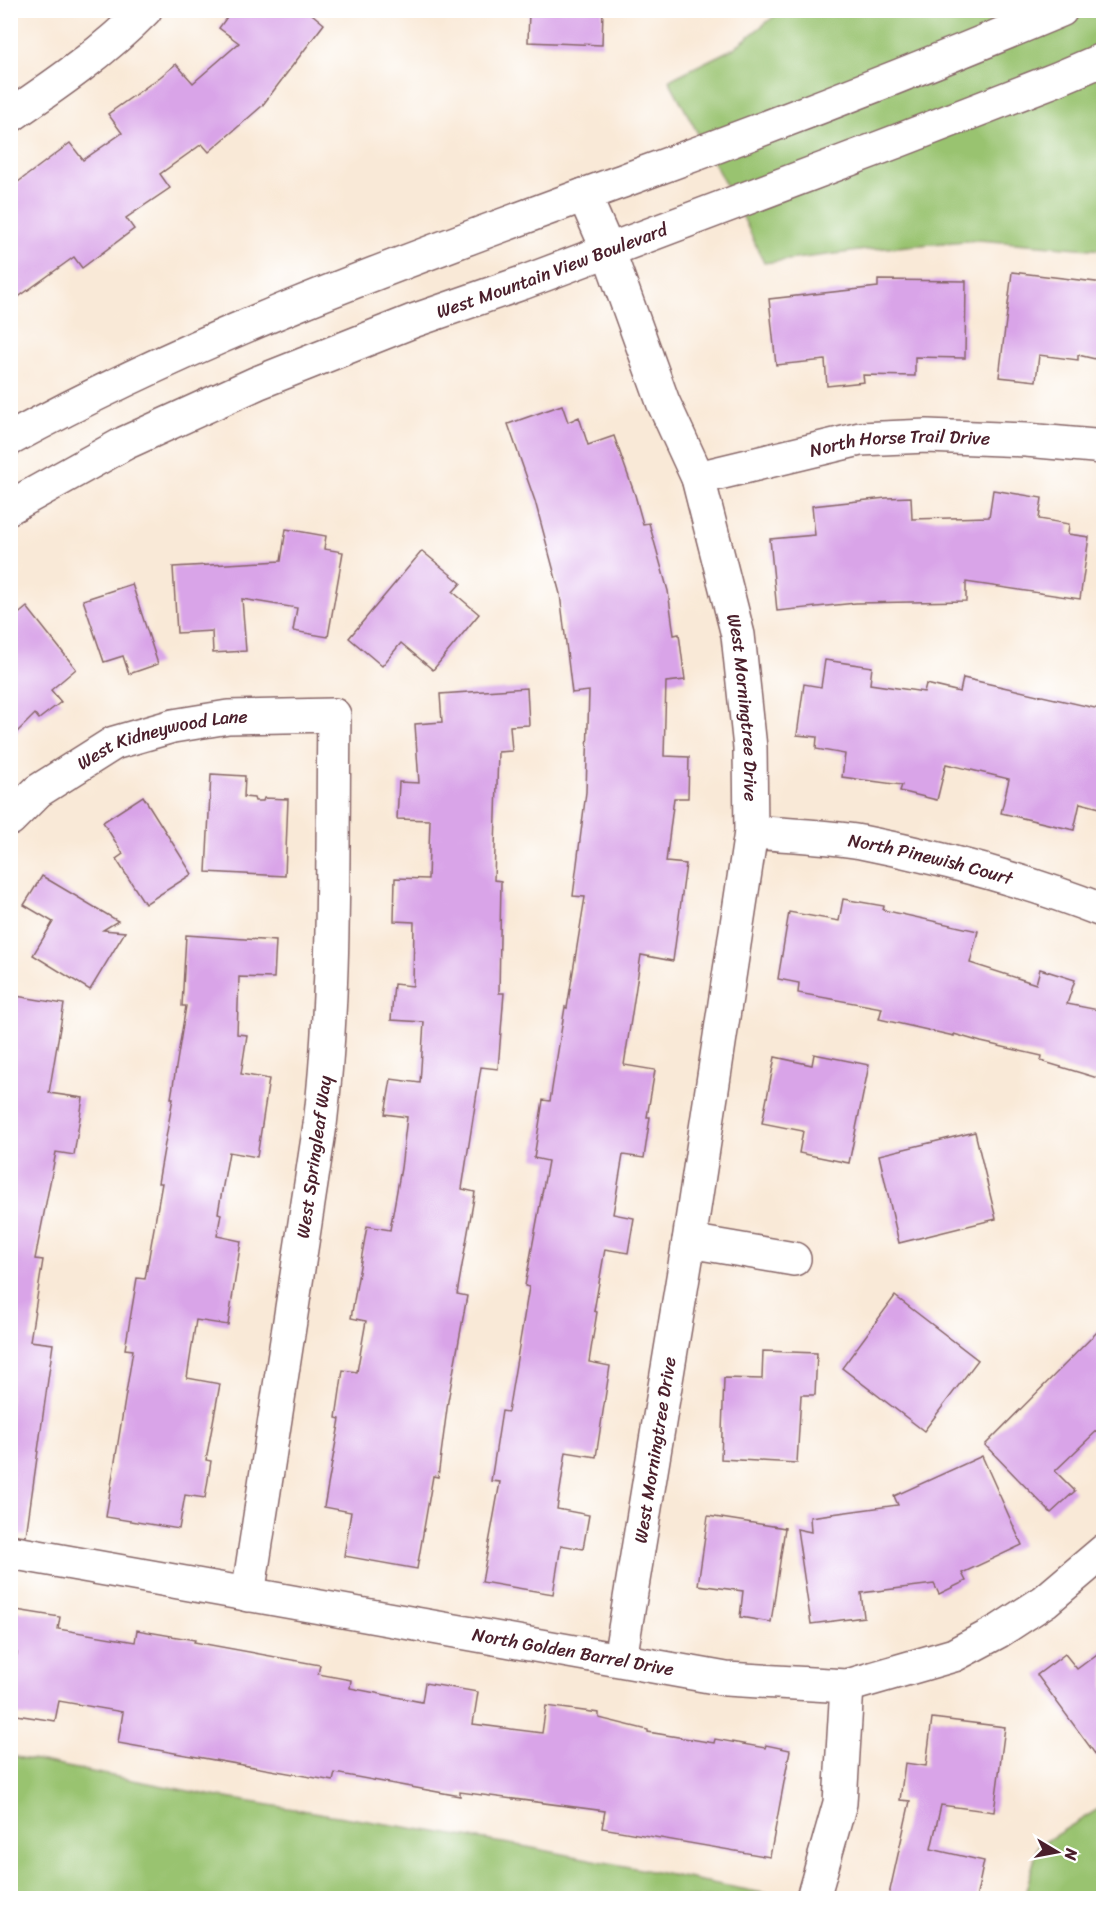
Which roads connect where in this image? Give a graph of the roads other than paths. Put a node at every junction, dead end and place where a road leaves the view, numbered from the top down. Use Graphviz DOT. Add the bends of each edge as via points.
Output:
graph roads {
  1 [pos="145,10"];
  2 [pos="1061,10"];
  3 [pos="1104,59"];
  4 [pos="10,116"];
  5 [pos="584,195"];
  6 [pos="608,250"];
  7 [pos="10,439"];
  8 [pos="1104,448"];
  9 [pos="698,478"];
  10 [pos="10,507"];
  11 [pos="334,715"];
  12 [pos="10,819"];
  13 [pos="751,832"];
  14 [pos="1104,911"];
  15 [pos="689,1241"];
  16 [pos="794,1259"];
  17 [pos="1104,1551"];
  18 [pos="10,1552"];
  19 [pos="248,1594"];
  20 [pos="620,1659"];
  21 [pos="847,1686"];
  22 [pos="813,1899"];
  1 -- 4 [label="street" via="122,33"];
  2 -- 5 [label="street" via="782,122"];
  3 -- 6 [label="street, West Mountain View Boulevard"];
  5 -- 6 [label="street, West Morningtree Drive"];
  5 -- 7 [label="street" via="269,316 117,383"];
  6 -- 9 [label="street, West Morningtree Drive" via="663,402"];
  6 -- 10 [label="street, West Mountain View Boulevard" via="257,383 125,442"];
  8 -- 9 [label="street, North Horse Trail Drive" via="927,436 860,440"];
  9 -- 13 [label="street, West Morningtree Drive" via="738,636 750,748"];
  11 -- 12 [label="street, West Kidneywood Lane" via="228,717 173,726 114,743 38,791"];
  11 -- 19 [label="street, West Springleaf Way" via="327,1070"];
  13 -- 14 [label="street, North Pinewish Court" via="859,842 950,862"];
  13 -- 15 [label="street, West Morningtree Drive"];
  15 -- 16 [label="street"];
  15 -- 20 [label="street, West Morningtree Drive"];
  17 -- 21 [label="street, North Golden Barrel Drive" via="1045,1601 954,1655"];
  18 -- 19 [label="street, North Golden Barrel Drive"];
  19 -- 20 [label="street, North Golden Barrel Drive"];
  20 -- 21 [label="street, North Golden Barrel Drive" via="726,1679"];
  21 -- 22 [label="street" via="840,1803"];
}
